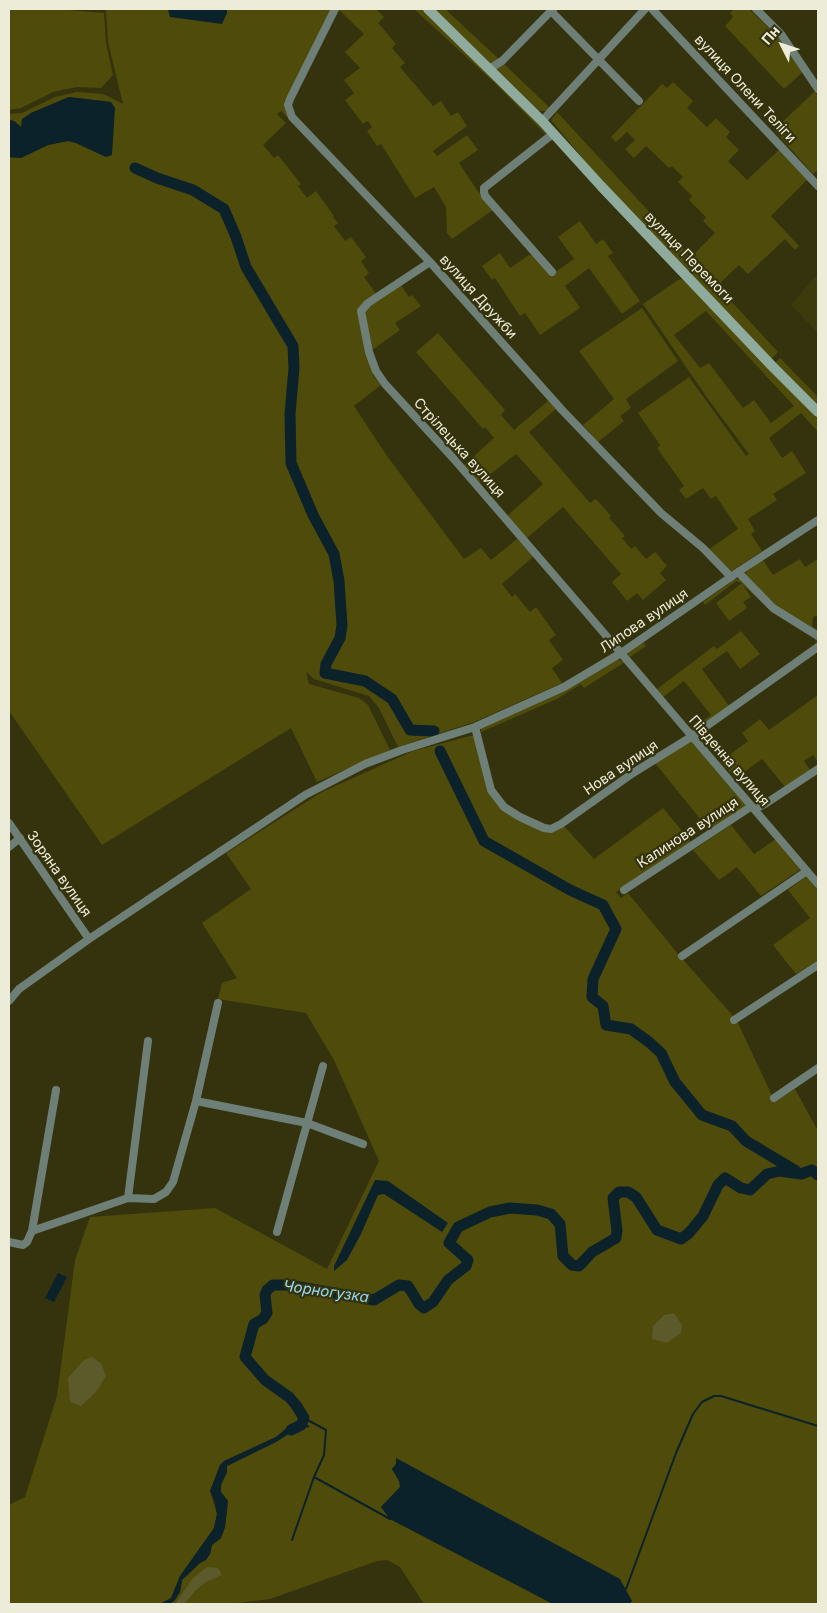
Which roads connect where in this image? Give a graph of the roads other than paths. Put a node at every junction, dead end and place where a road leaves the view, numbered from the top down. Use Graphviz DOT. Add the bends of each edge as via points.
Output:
graph roads {
  1 [pos="335,9"];
  2 [pos="428,9"];
  3 [pos="645,9"];
  4 [pos="652,9"];
  5 [pos="756,9"];
  6 [pos="552,10"];
  7 [pos="599,61"];
  8 [pos="489,68"];
  9 [pos="818,89"];
  10 [pos="639,101"];
  11 [pos="542,121"];
  12 [pos="554,133"];
  13 [pos="818,186"];
  14 [pos="430,262"];
  15 [pos="552,272"];
  16 [pos="818,412"];
  17 [pos="818,520"];
  18 [pos="735,574"];
  19 [pos="818,636"];
  20 [pos="818,647"];
  21 [pos="621,653"];
  22 [pos="475,727"];
  23 [pos="691,737"];
  24 [pos="818,769"];
  25 [pos="752,806"];
  26 [pos="9,823"];
  27 [pos="20,838"];
  28 [pos="9,847"];
  29 [pos="807,871"];
  30 [pos="818,884"];
  31 [pos="624,890"];
  32 [pos="89,939"];
  33 [pos="682,956"];
  34 [pos="818,965"];
  35 [pos="9,1001"];
  36 [pos="218,1003"];
  37 [pos="734,1020"];
  38 [pos="148,1041"];
  39 [pos="323,1066"];
  40 [pos="818,1068"];
  41 [pos="56,1090"];
  42 [pos="774,1098"];
  43 [pos="196,1101"];
  44 [pos="307,1123"];
  45 [pos="364,1144"];
  46 [pos="128,1198"];
  47 [pos="32,1232"];
  48 [pos="277,1232"];
  49 [pos="9,1242"];
  1 -- 14 [label="street, вулиця Дружби" via="290,98 289,111"];
  2 -- 8 [label="main road, вулиця Перемоги"];
  3 -- 7 [label="street"];
  4 -- 13 [label="street, вулиця Олени Теліги"];
  5 -- 9 [label="street" via="782,34"];
  6 -- 7 [label="street"];
  6 -- 8 [label="street" via="502,61"];
  7 -- 10 [label="street"];
  7 -- 11 [label="street"];
  8 -- 11 [label="main road, вулиця Перемоги"];
  11 -- 12 [label="main road, вулиця Перемоги"];
  12 -- 15 [label="street" via="484,188 485,196"];
  12 -- 16 [label="main road, вулиця Перемоги"];
  14 -- 18 [label="street, вулиця Дружби" via="575,424 661,513"];
  14 -- 21 [label="street, Стрілецька вулиця" via="361,311 376,371"];
  17 -- 18 [label="street, Липова вулиця"];
  18 -- 19 [label="street" via="773,608"];
  18 -- 21 [label="street, Липова вулиця"];
  20 -- 23 [label="street, Нова вулиця"];
  21 -- 22 [label="street, Липова вулиця" via="564,687"];
  21 -- 23 [label="street, Південна вулиця"];
  22 -- 23 [label="street, Нова вулиця" via="491,790 504,807 528,821 551,829"];
  22 -- 32 [label="street, Липова вулиця" via="365,764 305,794"];
  23 -- 25 [label="street, Південна вулиця"];
  24 -- 25 [label="street, Калинова вулиця" via="765,804"];
  25 -- 29 [label="street, Південна вулиця"];
  25 -- 31 [label="street, Калинова вулиця"];
  26 -- 27 [label="street, Зоряна вулиця"];
  27 -- 28 [label="street"];
  27 -- 32 [label="street, Зоряна вулиця"];
  29 -- 30 [label="street, Південна вулиця"];
  29 -- 33 [label="street"];
  32 -- 35 [label="street, Липова вулиця" via="19,989"];
  34 -- 37 [label="street"];
  36 -- 43 [label="street"];
  38 -- 46 [label="street"];
  39 -- 44 [label="street"];
  40 -- 42 [label="street"];
  41 -- 47 [label="street"];
  43 -- 44 [label="street"];
  43 -- 46 [label="street" via="173,1182 166,1192 154,1198"];
  44 -- 45 [label="street"];
  44 -- 48 [label="street"];
  46 -- 47 [label="street"];
  47 -- 49 [label="street" via="24,1245"];
}
